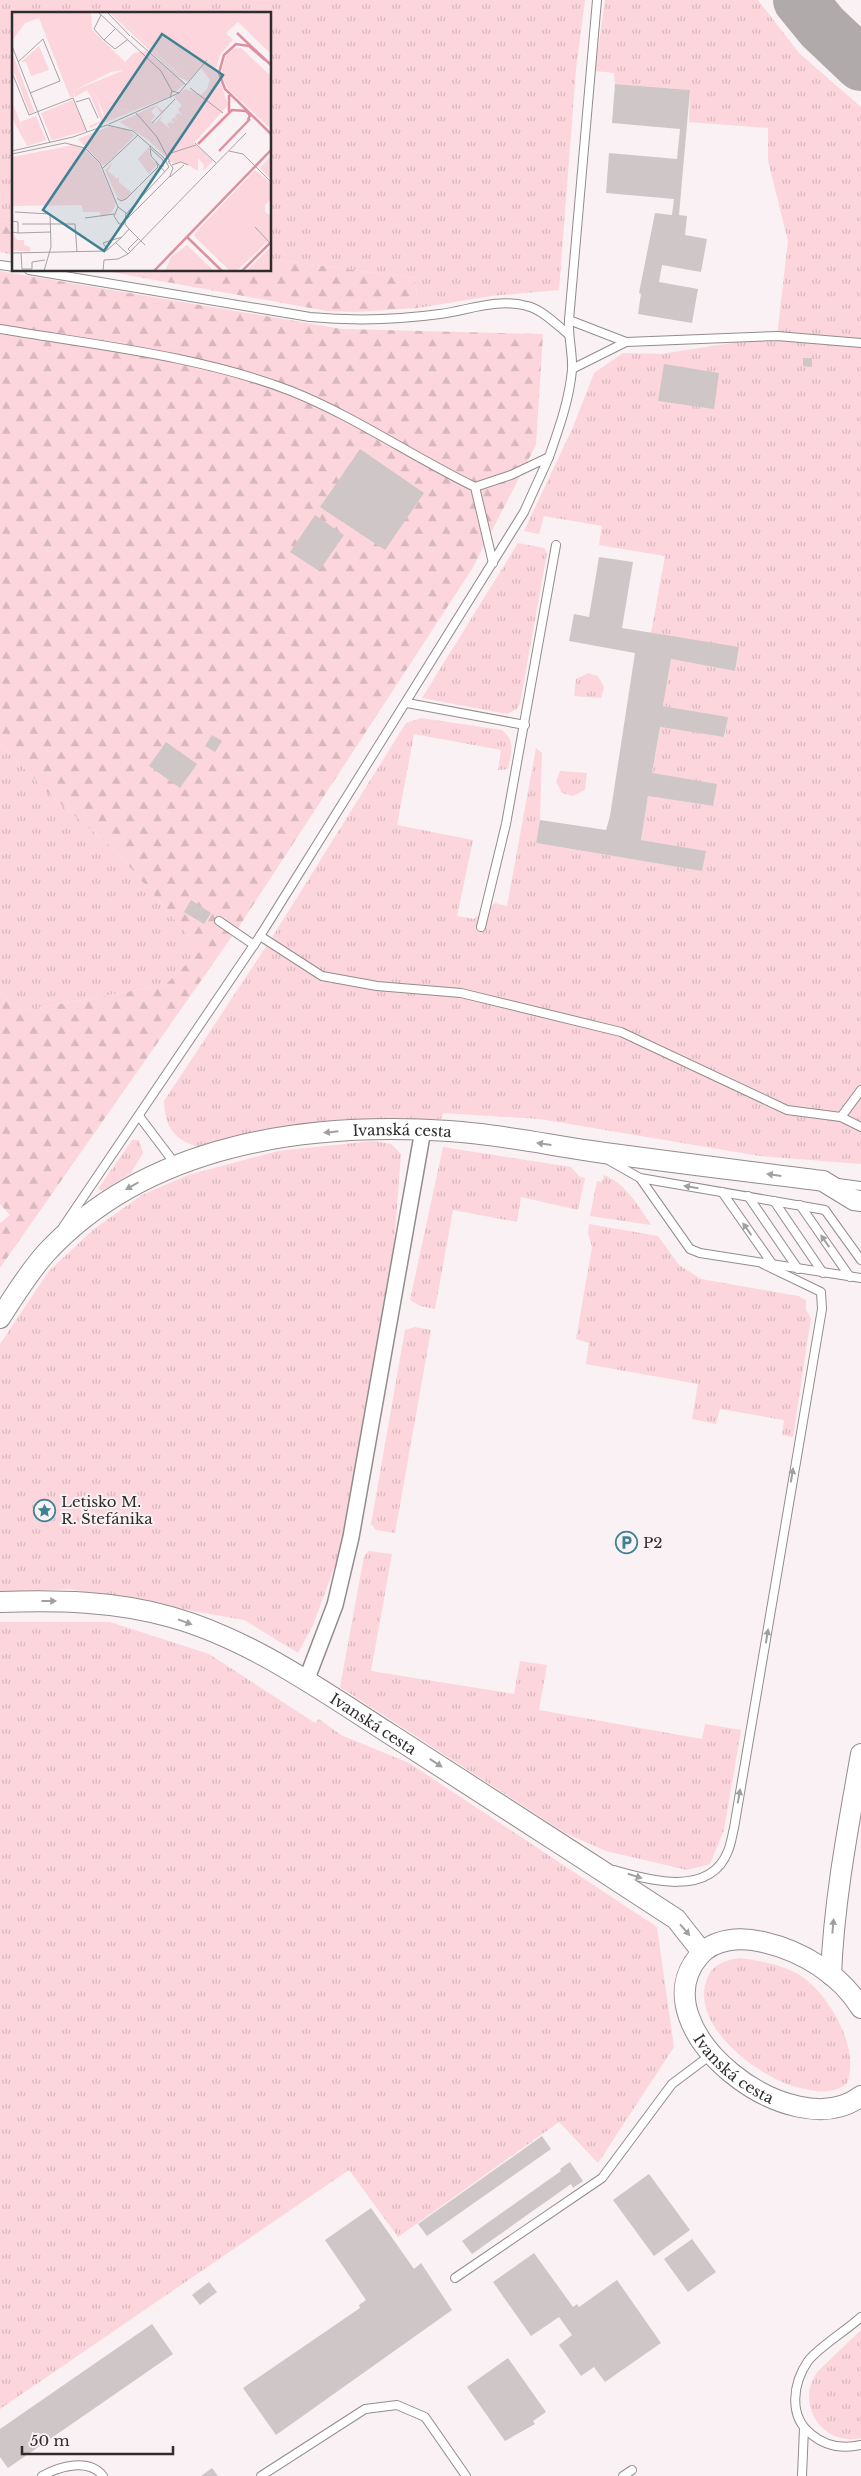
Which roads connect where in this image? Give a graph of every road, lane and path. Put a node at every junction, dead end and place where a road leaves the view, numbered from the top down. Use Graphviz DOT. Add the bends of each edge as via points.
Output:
graph roads {
  1 [pos="597,0"];
  2 [pos="36,271"];
  3 [pos="569,320"];
  4 [pos="0,329"];
  5 [pos="568,334"];
  6 [pos="626,342"];
  7 [pos="861,343"];
  8 [pos="572,369"];
  9 [pos="549,457"];
  10 [pos="475,487"];
  11 [pos="556,545"];
  12 [pos="493,563"];
  13 [pos="407,703"];
  14 [pos="525,725"];
  15 [pos="219,921"];
  16 [pos="481,927"];
  17 [pos="260,936"];
  18 [pos="254,945"];
  19 [pos="861,1090"];
  20 [pos="139,1116"];
  21 [pos="840,1117"];
  22 [pos="861,1127"];
  23 [pos="423,1130"];
  24 [pos="593,1151"];
  25 [pos="176,1165"];
  26 [pos="640,1178"];
  27 [pos="823,1181"];
  28 [pos="861,1186"];
  29 [pos="722,1192"];
  30 [pos="748,1196"];
  31 [pos="774,1201"];
  32 [pos="861,1201"];
  33 [pos="800,1205"];
  34 [pos="45,1254"];
  35 [pos="861,1260"];
  36 [pos="763,1264"];
  37 [pos="773,1265"];
  38 [pos="798,1269"];
  39 [pos="823,1273"];
  40 [pos="850,1277"];
  41 [pos="861,1278"];
  42 [pos="0,1318"];
  43 [pos="0,1602"];
  44 [pos="306,1681"];
  45 [pos="861,1754"];
  46 [pos="588,1862"];
  47 [pos="702,1952"];
  48 [pos="831,1975"];
  49 [pos="861,2008"];
  50 [pos="712,2054"];
  51 [pos="861,2096"];
  52 [pos="455,2278"];
  53 [pos="861,2317"];
  54 [pos="804,2428"];
  55 [pos="861,2445"];
  56 [pos="632,2470"];
  57 [pos="42,2476"];
  58 [pos="103,2476"];
  59 [pos="261,2476"];
  60 [pos="466,2476"];
  61 [pos="623,2476"];
  62 [pos="802,2476"];
  1 -- 3 [label="lane"];
  2 -- 5 [label="lane" via="310,317 352,321 440,314 502,302 515,303 530,306"];
  3 -- 5 [label="lane"];
  3 -- 6 [label="lane"];
  4 -- 10 [label="lane" via="199,363 290,390 357,422"];
  5 -- 8 [label="lane"];
  6 -- 7 [label="lane" via="777,336"];
  6 -- 8 [label="lane"];
  8 -- 9 [label="lane" via="565,410"];
  9 -- 10 [label="lane"];
  9 -- 12 [label="lane" via="524,512"];
  10 -- 12 [label="lane"];
  11 -- 14 [label="lane"];
  12 -- 13 [label="lane"];
  13 -- 14 [label="lane"];
  13 -- 17 [label="lane"];
  14 -- 16 [label="lane" via="506,824"];
  15 -- 18 [label="lane"];
  17 -- 18 [label="lane"];
  17 -- 21 [label="lane" via="322,976 377,986 461,993 612,1030 787,1110"];
  18 -- 20 [label="lane"];
  19 -- 21 [label="lane"];
  20 -- 25 [label="lane"];
  20 -- 34 [label="lane"];
  21 -- 22 [label="lane"];
  24 -- 23 [label="street, Ivanská cesta, one-way"];
  23 -- 25 [label="street, Ivanská cesta, one-way" via="379,1128 297,1136 231,1148"];
  23 -- 44 [label="street" via="352,1537 335,1605"];
  24 -- 26 [label="lane"];
  27 -- 24 [label="street, Ivanská cesta, one-way"];
  25 -- 34 [label="street, Ivanská cesta, one-way" via="142,1180 88,1215"];
  29 -- 26 [label="lane, one-way"];
  26 -- 36 [label="lane" via="690,1250"];
  27 -- 28 [label="lane"];
  27 -- 32 [label="street, Ivanská cesta"];
  29 -- 30 [label="lane"];
  37 -- 29 [label="lane, one-way"];
  30 -- 31 [label="lane"];
  30 -- 38 [label="lane"];
  31 -- 33 [label="lane"];
  31 -- 39 [label="lane"];
  33 -- 35 [label="lane" via="825,1210"];
  40 -- 33 [label="lane, one-way"];
  34 -- 42 [label="street, Ivanská cesta"];
  36 -- 37 [label="lane"];
  46 -- 36 [label="lane, one-way" via="644,1879 683,1883 710,1872 728,1852 756,1705 796,1448 822,1309 821,1292"];
  37 -- 38 [label="lane"];
  38 -- 39 [label="lane"];
  39 -- 40 [label="lane"];
  40 -- 41 [label="lane"];
  43 -- 44 [label="street, Ivanská cesta, one-way" via="69,1601 138,1609 172,1617 219,1635"];
  44 -- 46 [label="street, Ivanská cesta, one-way"];
  48 -- 45 [label="street, one-way" via="840,1872"];
  46 -- 47 [label="street, Ivanská cesta, one-way" via="676,1919"];
  47 -- 48 [label="street" via="731,1940 761,1942 800,1955"];
  47 -- 50 [label="street, Ivanská cesta" via="689,1971 686,2005 696,2031"];
  48 -- 49 [label="street"];
  50 -- 51 [label="street, Ivanská cesta" via="747,2085 785,2103 805,2108 837,2109"];
  50 -- 52 [label="lane" via="672,2084 602,2178"];
  53 -- 54 [label="lane" via="809,2360 801,2374 794,2401"];
  54 -- 55 [label="lane" via="818,2440 836,2447"];
  54 -- 62 [label="lane"];
  56 -- 61 [label="lane"];
  57 -- 58 [label="lane" via="66,2466 83,2466 99,2470"];
  59 -- 60 [label="lane" via="365,2409 396,2405 425,2417"];
}
